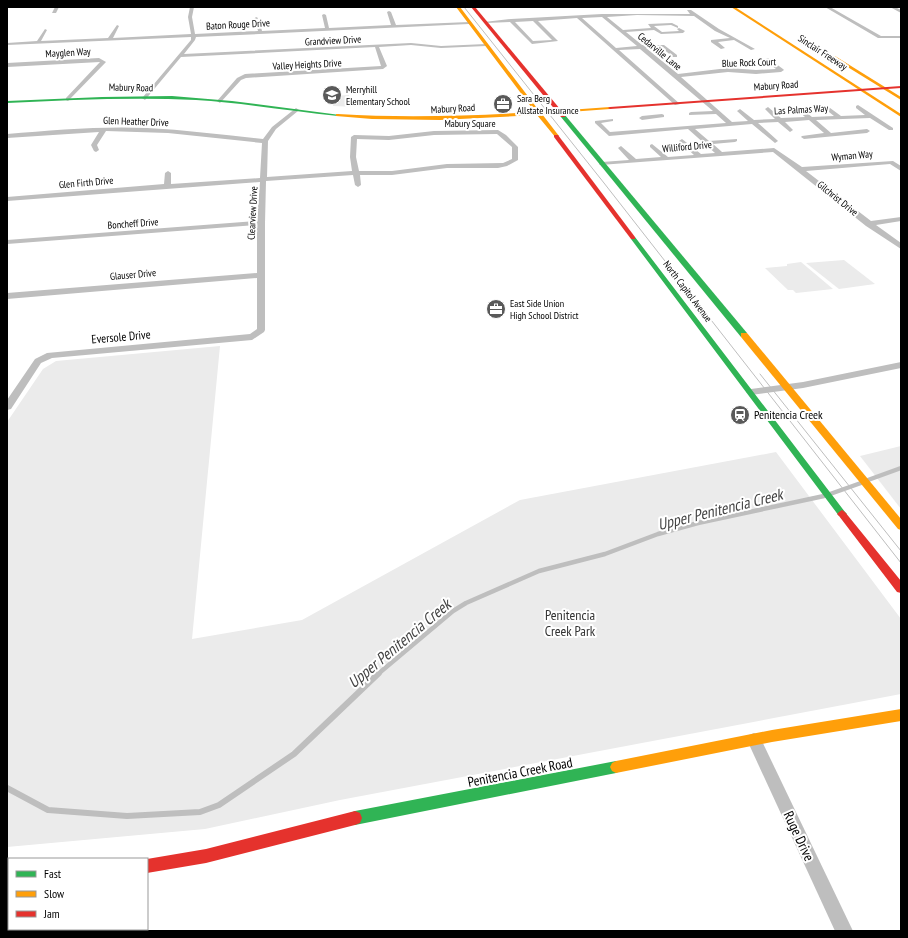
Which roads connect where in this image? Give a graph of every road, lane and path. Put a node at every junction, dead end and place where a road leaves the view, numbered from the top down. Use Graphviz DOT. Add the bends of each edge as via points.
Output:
graph roads {
  1 [pos="57,7"];
  2 [pos="192,7"];
  3 [pos="458,7"];
  4 [pos="473,7"];
  5 [pos="684,7"];
  6 [pos="733,7"];
  7 [pos="827,7"];
  8 [pos="892,7"];
  9 [pos="658,9"];
  10 [pos="614,10"];
  11 [pos="54,12"];
  12 [pos="389,12"];
  13 [pos="901,12"];
  14 [pos="618,14"];
  15 [pos="664,14"];
  16 [pos="324,15"];
  17 [pos="602,15"];
  18 [pos="694,15"];
  19 [pos="578,17"];
  20 [pos="256,18"];
  21 [pos="534,19"];
  22 [pos="511,20"];
  23 [pos="469,22"];
  24 [pos="486,22"];
  25 [pos="117,26"];
  26 [pos="394,26"];
  27 [pos="540,26"];
  28 [pos="525,27"];
  29 [pos="533,27"];
  30 [pos="517,28"];
  31 [pos="327,29"];
  32 [pos="655,29"];
  33 [pos="45,30"];
  34 [pos="621,31"];
  35 [pos="260,32"];
  36 [pos="193,35"];
  37 [pos="901,37"];
  38 [pos="110,39"];
  39 [pos="735,39"];
  40 [pos="38,43"];
  41 [pos="7,44"];
  42 [pos="486,44"];
  43 [pos="377,46"];
  44 [pos="641,47"];
  45 [pos="723,48"];
  46 [pos="614,49"];
  47 [pos="753,49"];
  48 [pos="828,53"];
  49 [pos="180,56"];
  50 [pos="675,56"];
  51 [pos="768,60"];
  52 [pos="28,64"];
  53 [pos="7,65"];
  54 [pos="20,72"];
  55 [pos="677,76"];
  56 [pos="901,87"];
  57 [pos="68,98"];
  58 [pos="145,98"];
  59 [pos="901,99"];
  60 [pos="220,101"];
  61 [pos="706,101"];
  62 [pos="7,102"];
  63 [pos="677,104"];
  64 [pos="826,107"];
  65 [pos="858,107"];
  66 [pos="768,108"];
  67 [pos="798,108"];
  68 [pos="296,110"];
  69 [pos="740,111"];
  70 [pos="560,112"];
  71 [pos="719,112"];
  72 [pos="539,113"];
  73 [pos="691,114"];
  74 [pos="662,116"];
  75 [pos="872,116"];
  76 [pos="901,116"];
  77 [pos="809,118"];
  78 [pos="842,119"];
  79 [pos="611,120"];
  80 [pos="779,120"];
  81 [pos="752,122"];
  82 [pos="731,124"];
  83 [pos="689,127"];
  84 [pos="104,129"];
  85 [pos="655,129"];
  86 [pos="891,129"];
  87 [pos="790,130"];
  88 [pos="867,131"];
  89 [pos="698,134"];
  90 [pos="829,134"];
  91 [pos="7,136"];
  92 [pos="804,138"];
  93 [pos="734,140"];
  94 [pos="264,141"];
  95 [pos="775,141"];
  96 [pos="706,142"];
  97 [pos="652,146"];
  98 [pos="622,148"];
  99 [pos="96,150"];
  100 [pos="774,150"];
  101 [pos="719,153"];
  102 [pos="698,155"];
  103 [pos="666,158"];
  104 [pos="634,161"];
  105 [pos="602,164"];
  106 [pos="802,169"];
  107 [pos="901,169"];
  108 [pos="168,173"];
  109 [pos="356,173"];
  110 [pos="264,179"];
  111 [pos="358,185"];
  112 [pos="167,186"];
  113 [pos="7,199"];
  114 [pos="901,219"];
  115 [pos="261,223"];
  116 [pos="869,224"];
  117 [pos="7,242"];
  118 [pos="901,247"];
  119 [pos="261,275"];
  120 [pos="7,296"];
  121 [pos="261,330"];
  122 [pos="901,365"];
  123 [pos="788,388"];
  124 [pos="751,392"];
  125 [pos="7,407"];
  126 [pos="901,526"];
  127 [pos="901,589"];
  128 [pos="901,715"];
  129 [pos="754,740"];
  130 [pos="148,866"];
  131 [pos="844,931"];
  1 -- 11 [label="street"];
  2 -- 36 [label="street" via="189,22"];
  3 -- 23 [label="main road, North Capitol Avenue"];
  4 -- 24 [label="main road, North Capitol Avenue"];
  5 -- 18 [label="street"];
  6 -- 76 [label="main road, Sinclair Freeway"];
  7 -- 37 [label="street" via="880,37"];
  8 -- 13 [label="street"];
  9 -- 15 [label="street"];
  10 -- 14 [label="street"];
  12 -- 26 [label="street"];
  14 -- 15 [label="street"];
  14 -- 17 [label="street"];
  15 -- 18 [label="street"];
  16 -- 31 [label="street"];
  17 -- 19 [label="street"];
  17 -- 34 [label="street, Cedarville Lane"];
  18 -- 39 [label="street"];
  19 -- 21 [label="street"];
  19 -- 46 [label="street"];
  20 -- 35 [label="street" via="254,21"];
  21 -- 22 [label="street"];
  21 -- 27 [label="street"];
  22 -- 24 [label="street"];
  22 -- 30 [label="street"];
  23 -- 26 [label="street, Baton Rouge Drive"];
  23 -- 42 [label="main road, North Capitol Avenue"];
  24 -- 70 [label="main road, North Capitol Avenue"];
  25 -- 38 [label="street"];
  26 -- 31 [label="street, Baton Rouge Drive"];
  27 -- 29 [label="street"];
  27 -- 30 [label="street" via="556,41 532,43"];
  28 -- 30 [label="street"];
  31 -- 35 [label="street, Baton Rouge Drive"];
  32 -- 32 [label="street" via="650,25 672,24 683,32 661,33"];
  32 -- 34 [label="street"];
  33 -- 40 [label="street"];
  34 -- 44 [label="street, Cedarville Lane"];
  35 -- 36 [label="street, Baton Rouge Drive"];
  36 -- 38 [label="street, Baton Rouge Drive"];
  36 -- 49 [label="street" via="192,43"];
  38 -- 40 [label="street, Baton Rouge Drive"];
  39 -- 45 [label="street" via="713,42"];
  39 -- 47 [label="street"];
  40 -- 41 [label="street, Baton Rouge Drive"];
  42 -- 43 [label="street, Grandview Drive" via="441,47 411,44"];
  42 -- 72 [label="main road, North Capitol Avenue"];
  43 -- 49 [label="street, Grandview Drive"];
  43 -- 60 [label="street, Valley Heights Drive" via="384,66 381,68 245,76 239,79"];
  44 -- 46 [label="street"];
  44 -- 50 [label="street" via="662,46"];
  44 -- 55 [label="street, Cedarville Lane"];
  46 -- 63 [label="street"];
  48 -- 59 [label="main road, Sinclair Freeway"];
  49 -- 58 [label="street"];
  51 -- 55 [label="street, Blue Rock Court" via="781,70 728,70"];
  52 -- 53 [label="street, Mayglen Way"];
  52 -- 54 [label="street"];
  52 -- 57 [label="street, Mayglen Way" via="99,60 103,62"];
  55 -- 61 [label="street, Cedarville Lane"];
  56 -- 61 [label="main road, Mabury Road"];
  57 -- 58 [label="main road, Mabury Road"];
  57 -- 62 [label="main road, Mabury Road"];
  58 -- 60 [label="main road, Mabury Road"];
  60 -- 68 [label="main road, Mabury Road"];
  61 -- 63 [label="main road, Mabury Road"];
  61 -- 71 [label="street"];
  63 -- 70 [label="main road, Mabury Road"];
  64 -- 78 [label="street"];
  65 -- 75 [label="street"];
  66 -- 80 [label="street"];
  67 -- 77 [label="street"];
  68 -- 72 [label="main road, Mabury Road" via="424,120"];
  68 -- 94 [label="street" via="274,128"];
  69 -- 81 [label="street"];
  70 -- 72 [label="main road, Mabury Road"];
  70 -- 105 [label="main road, North Capitol Avenue"];
  71 -- 73 [label="street"];
  71 -- 82 [label="street"];
  72 -- 124 [label="main road, North Capitol Avenue"];
  74 -- 85 [label="street" via="642,118"];
  75 -- 78 [label="street, Las Palmas Way"];
  75 -- 86 [label="street"];
  77 -- 78 [label="street, Las Palmas Way"];
  77 -- 80 [label="street, Las Palmas Way"];
  77 -- 90 [label="street"];
  79 -- 85 [label="street, Las Palmas Way" via="597,122 610,134"];
  80 -- 81 [label="street, Las Palmas Way"];
  80 -- 87 [label="street"];
  81 -- 82 [label="street, Las Palmas Way"];
  81 -- 95 [label="street"];
  82 -- 83 [label="street, Las Palmas Way"];
  83 -- 85 [label="street, Las Palmas Way"];
  83 -- 89 [label="street"];
  84 -- 91 [label="street, Glen Heather Drive"];
  84 -- 94 [label="street, Glen Heather Drive" via="167,131"];
  84 -- 99 [label="street" via="94,145"];
  88 -- 90 [label="street"];
  89 -- 96 [label="street"];
  89 -- 102 [label="street" via="681,138"];
  90 -- 92 [label="street"];
  93 -- 96 [label="street"];
  94 -- 110 [label="street, Clearview Drive"];
  96 -- 101 [label="street"];
  97 -- 103 [label="street"];
  98 -- 104 [label="street"];
  100 -- 101 [label="street, Williford Drive"];
  100 -- 106 [label="street, Gilchrist Drive"];
  101 -- 102 [label="street, Williford Drive"];
  102 -- 103 [label="street, Williford Drive"];
  103 -- 104 [label="street, Williford Drive"];
  104 -- 105 [label="street, Williford Drive"];
  105 -- 123 [label="main road, North Capitol Avenue"];
  106 -- 107 [label="street, Wyman Way" via="891,162"];
  106 -- 116 [label="street, Gilchrist Drive"];
  108 -- 112 [label="street"];
  109 -- 109 [label="street, Mabury Square" via="353,156 354,137 389,138 434,133 498,132 510,141 516,152 515,160 505,165 447,166 392,173"];
  109 -- 110 [label="street, Mabury Square"];
  109 -- 111 [label="street, Mabury Square"];
  110 -- 112 [label="street, Glen Firth Drive"];
  110 -- 115 [label="street, Clearview Drive"];
  112 -- 113 [label="street, Glen Firth Drive"];
  114 -- 116 [label="street"];
  115 -- 117 [label="street, Boncheff Drive"];
  115 -- 119 [label="street, Clearview Drive"];
  116 -- 118 [label="street, Gilchrist Drive"];
  119 -- 120 [label="street, Glauser Drive"];
  119 -- 121 [label="street, Clearview Drive"];
  121 -- 125 [label="street, Eversole Drive" via="252,337 50,355 38,362"];
  122 -- 123 [label="street"];
  123 -- 124 [label="street"];
  123 -- 126 [label="main road, North Capitol Avenue"];
  124 -- 127 [label="main road, North Capitol Avenue"];
  128 -- 129 [label="main road, Penitencia Creek Road"];
  129 -- 130 [label="main road, Penitencia Creek Road" via="336,822 206,856"];
  129 -- 131 [label="street, Ruge Drive"];
}
